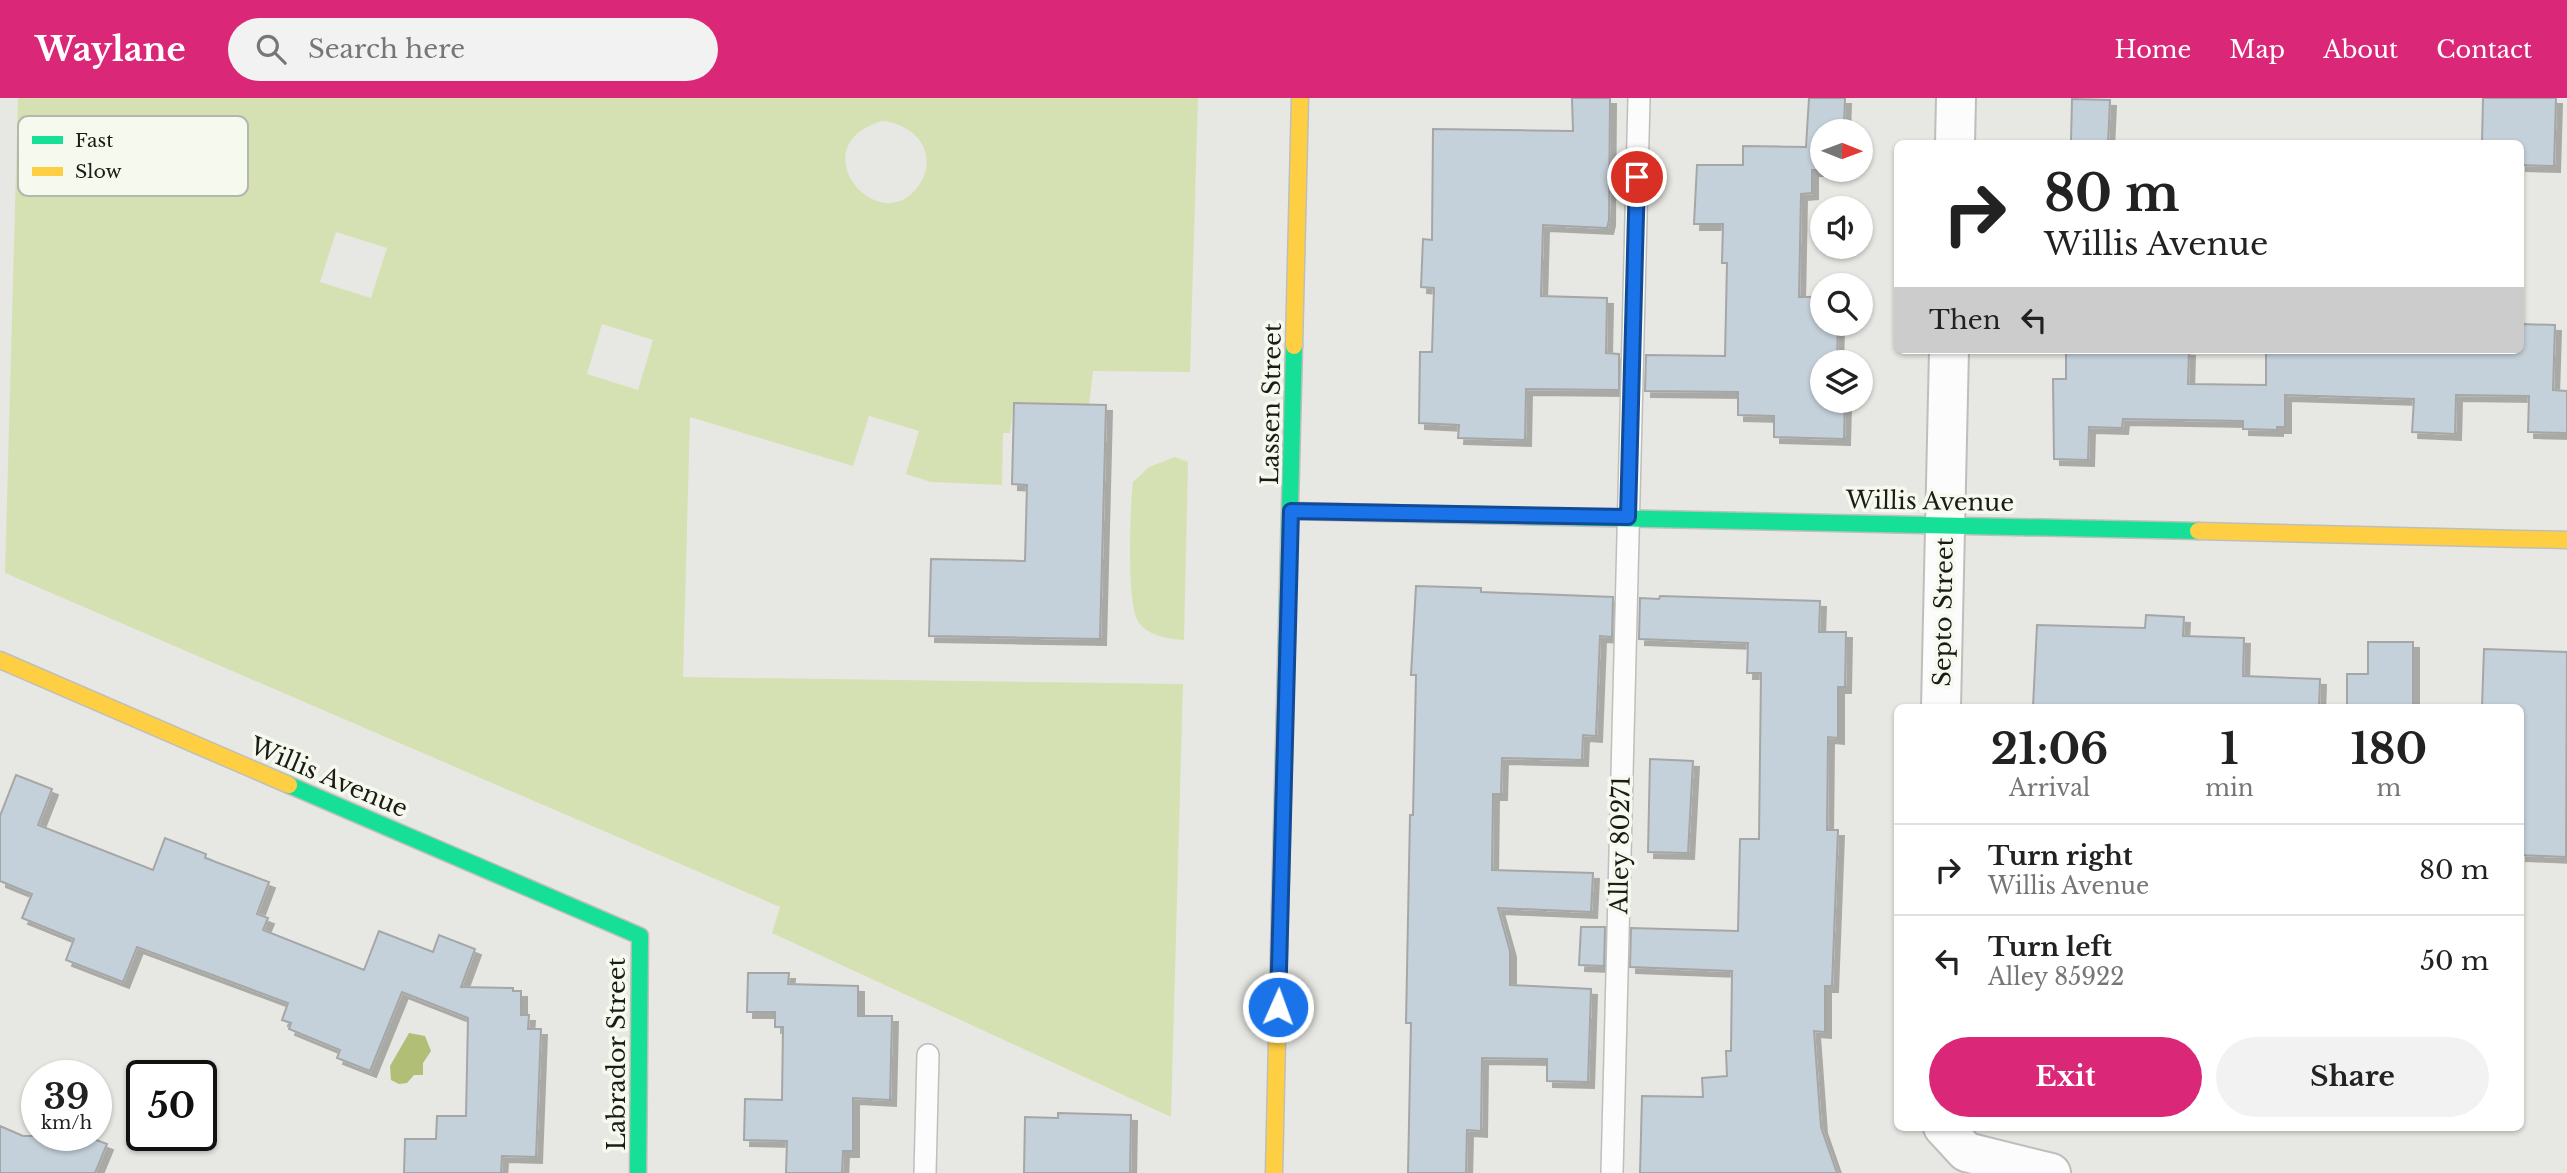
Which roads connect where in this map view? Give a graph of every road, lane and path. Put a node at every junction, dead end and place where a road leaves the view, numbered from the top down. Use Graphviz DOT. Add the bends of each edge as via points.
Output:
graph roads {
  1 [pos="1300,98"];
  2 [pos="1639,98"];
  3 [pos="1956,98"];
  4 [pos="1955,140"];
  5 [pos="1950,354"];
  6 [pos="1291,511"];
  7 [pos="1628,517"];
  8 [pos="1945,524"];
  9 [pos="2567,540"];
  10 [pos="0,660"];
  11 [pos="1941,704"];
  12 [pos="640,936"];
  13 [pos="928,1055"];
  14 [pos="1947,1132"];
  15 [pos="638,1173"];
  16 [pos="925,1173"];
  17 [pos="1274,1173"];
  18 [pos="1612,1173"];
  19 [pos="2051,1173"];
  1 -- 6 [label="street, Lassen Street"];
  2 -- 7 [label="lane, Alley 80271"];
  3 -- 4 [label="street"];
  5 -- 8 [label="street, Septo Street"];
  6 -- 7 [label="street, Willis Avenue"];
  6 -- 17 [label="street, Lassen Street"];
  7 -- 8 [label="street, Willis Avenue"];
  7 -- 18 [label="lane, Alley 80271"];
  8 -- 9 [label="street, Willis Avenue"];
  8 -- 11 [label="street, Septo Street"];
  10 -- 12 [label="street, Willis Avenue"];
  12 -- 15 [label="street, Labrador Street"];
  13 -- 16 [label="lane"];
  14 -- 19 [label="street" via="1966,1152"];
}
